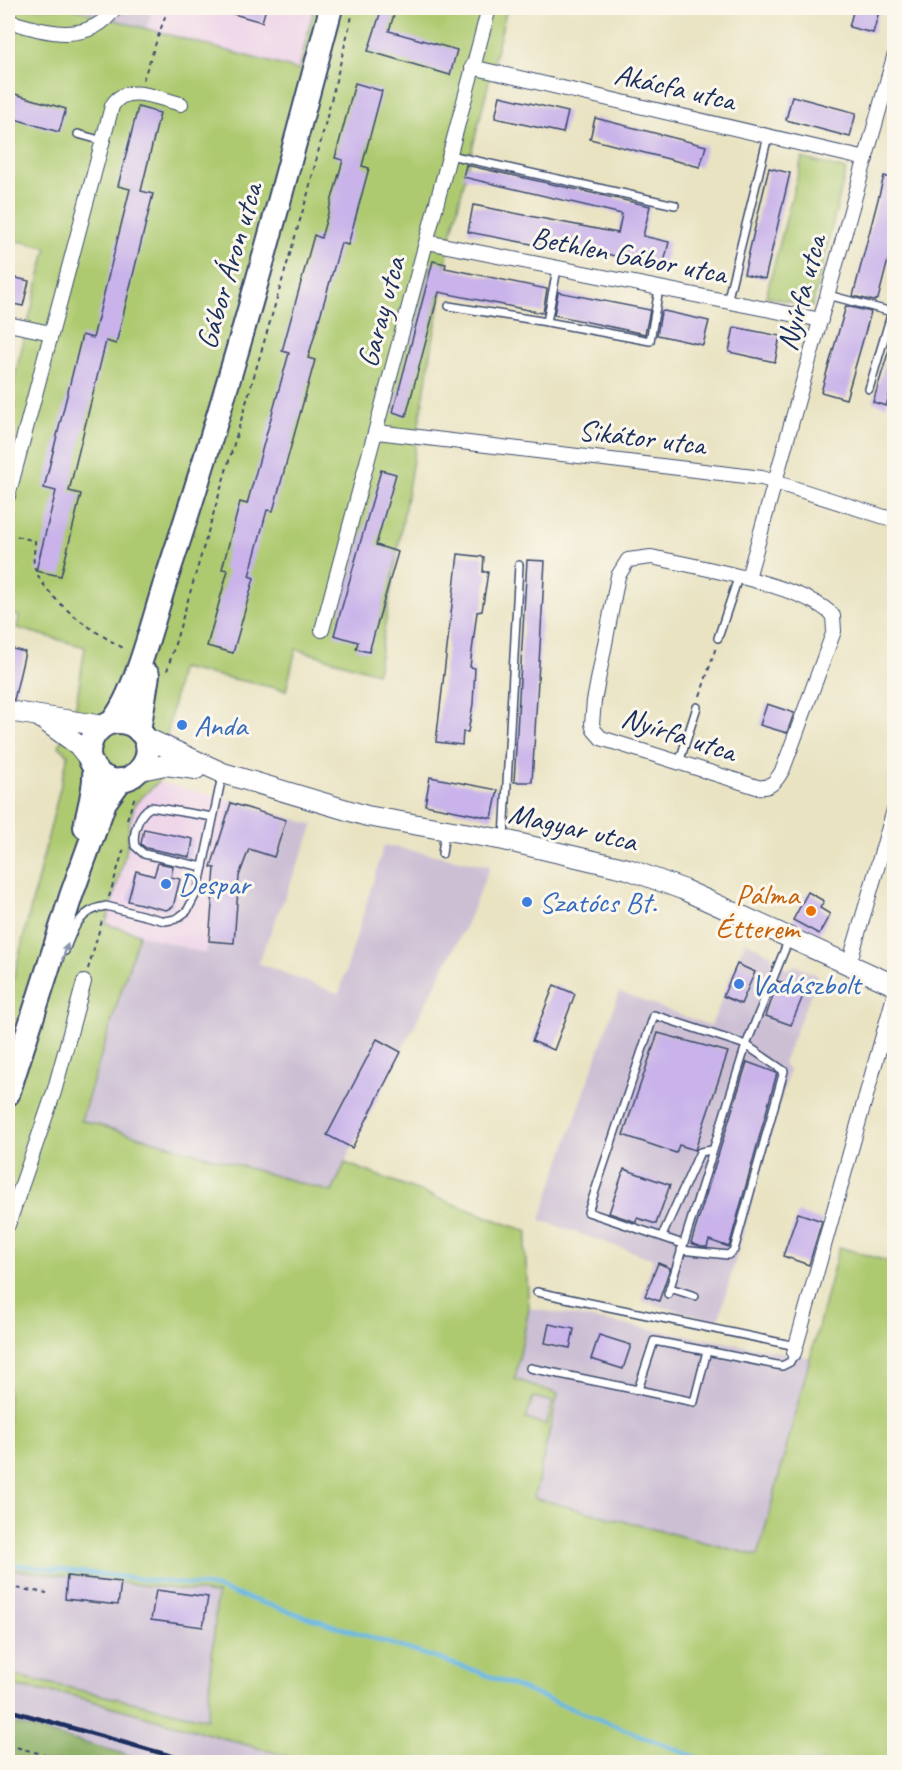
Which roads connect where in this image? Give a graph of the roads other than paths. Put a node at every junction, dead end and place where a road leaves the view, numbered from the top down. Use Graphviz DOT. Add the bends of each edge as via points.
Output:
graph roads {
  1 [pos="115,8"];
  2 [pos="331,8"];
  3 [pos="489,8"];
  4 [pos="8,21"];
  5 [pos="894,57"];
  6 [pos="472,68"];
  7 [pos="181,104"];
  8 [pos="78,134"];
  9 [pos="768,136"];
  10 [pos="103,141"];
  11 [pos="450,155"];
  12 [pos="866,159"];
  13 [pos="675,205"];
  14 [pos="427,242"];
  15 [pos="557,269"];
  16 [pos="659,289"];
  17 [pos="828,295"];
  18 [pos="728,302"];
  19 [pos="449,306"];
  20 [pos="893,309"];
  21 [pos="822,320"];
  22 [pos="548,322"];
  23 [pos="8,324"];
  24 [pos="51,333"];
  25 [pos="869,389"];
  26 [pos="377,432"];
  27 [pos="777,481"];
  28 [pos="8,489"];
  29 [pos="894,520"];
  30 [pos="180,539"];
  31 [pos="519,565"];
  32 [pos="744,576"];
  33 [pos="322,630"];
  34 [pos="718,638"];
  35 [pos="697,707"];
  36 [pos="8,711"];
  37 [pos="38,717"];
  38 [pos="107,724"];
  39 [pos="141,734"];
  40 [pos="679,763"];
  41 [pos="92,764"];
  42 [pos="223,773"];
  43 [pos="131,775"];
  44 [pos="894,810"];
  45 [pos="213,817"];
  46 [pos="445,831"];
  47 [pos="504,840"];
  48 [pos="442,854"];
  49 [pos="203,867"];
  50 [pos="71,896"];
  51 [pos="790,937"];
  52 [pos="61,962"];
  53 [pos="849,964"];
  54 [pos="84,982"];
  55 [pos="894,986"];
  56 [pos="894,996"];
  57 [pos="46,1005"];
  58 [pos="25,1044"];
  59 [pos="746,1045"];
  60 [pos="8,1094"];
  61 [pos="712,1150"];
  62 [pos="8,1225"];
  63 [pos="662,1236"];
  64 [pos="682,1247"];
  65 [pos="537,1292"];
  66 [pos="695,1296"];
  67 [pos="795,1350"];
  68 [pos="706,1351"];
  69 [pos="530,1368"];
  70 [pos="638,1390"];
  1 -- 4 [label="street" via="97,27 76,33"];
  2 -- 30 [label="main road, Gábor Áron utca" via="276,216"];
  3 -- 6 [label="street, Garay utca"];
  5 -- 12 [label="street, Nyírfa utca"];
  6 -- 9 [label="street, Akácfa utca"];
  6 -- 11 [label="street, Garay utca"];
  7 -- 10 [label="street" via="124,94 115,100"];
  8 -- 10 [label="lane"];
  9 -- 12 [label="street, Akácfa utca"];
  9 -- 18 [label="lane"];
  10 -- 24 [label="street"];
  11 -- 13 [label="lane"];
  11 -- 14 [label="street, Garay utca"];
  12 -- 17 [label="street, Nyírfa utca"];
  14 -- 15 [label="street, Bethlen Gábor utca"];
  14 -- 26 [label="street, Garay utca"];
  15 -- 16 [label="street, Bethlen Gábor utca"];
  15 -- 22 [label="lane"];
  16 -- 18 [label="street, Bethlen Gábor utca"];
  16 -- 22 [label="lane" via="650,341"];
  17 -- 20 [label="lane"];
  17 -- 21 [label="street, Nyírfa utca"];
  18 -- 21 [label="street, Bethlen Gábor utca"];
  19 -- 22 [label="lane"];
  20 -- 25 [label="lane"];
  21 -- 27 [label="street, Nyírfa utca"];
  23 -- 24 [label="street"];
  24 -- 28 [label="street"];
  26 -- 27 [label="street, Sikátor utca"];
  26 -- 33 [label="street, Garay utca"];
  27 -- 29 [label="street, Sikátor utca"];
  27 -- 32 [label="street, Nyírfa utca"];
  30 -- 38 [label="main road, Gábor Áron utca" via="127,696"];
  30 -- 39 [label="main road, Gábor Áron utca" via="142,700"];
  31 -- 47 [label="lane"];
  32 -- 34 [label="lane"];
  32 -- 40 [label="street, Nyírfa utca" via="821,605 835,620 834,631 783,769 768,787"];
  32 -- 40 [label="street, Nyírfa utca" via="645,556 628,561 618,576 597,681 594,730 601,738"];
  35 -- 40 [label="lane"];
  36 -- 37 [label="street"];
  37 -- 38 [label="street"];
  37 -- 41 [label="street" via="78,745"];
  38 -- 39 [label="main road" via="127,723"];
  38 -- 41 [label="main road" via="91,741"];
  39 -- 42 [label="street, Magyar utca"];
  39 -- 43 [label="main road" via="147,754"];
  41 -- 43 [label="main road" via="108,779"];
  41 -- 50 [label="main road"];
  42 -- 43 [label="street, Magyar utca" via="165,765"];
  42 -- 45 [label="lane"];
  42 -- 46 [label="street, Magyar utca" via="378,819"];
  43 -- 50 [label="main road" via="105,802"];
  44 -- 53 [label="street"];
  45 -- 49 [label="lane"];
  45 -- 49 [label="lane" via="152,807 143,812 135,836 135,846 144,854"];
  46 -- 47 [label="street, Magyar utca"];
  46 -- 48 [label="lane"];
  47 -- 51 [label="street, Magyar utca" via="653,877"];
  52 -- 49 [label="lane, one-way" via="78,921 91,910 106,906 158,920 176,919 195,899"];
  50 -- 58 [label="main road"];
  51 -- 53 [label="street, Magyar utca"];
  51 -- 59 [label="lane"];
  53 -- 55 [label="street, Magyar utca"];
  54 -- 62 [label="street" via="54,1092"];
  56 -- 67 [label="street"];
  57 -- 58 [label="lane"];
  58 -- 60 [label="main road"];
  59 -- 61 [label="lane"];
  59 -- 63 [label="lane" via="654,1015 588,1212"];
  59 -- 64 [label="lane" via="784,1071 734,1250 728,1256"];
  61 -- 63 [label="lane" via="700,1152"];
  61 -- 64 [label="lane"];
  63 -- 64 [label="lane"];
  64 -- 66 [label="lane" via="669,1291"];
  65 -- 67 [label="lane"];
  67 -- 68 [label="lane" via="790,1362 782,1366"];
  68 -- 70 [label="lane" via="654,1341"];
  68 -- 70 [label="lane" via="694,1402"];
  69 -- 70 [label="lane"];
}
